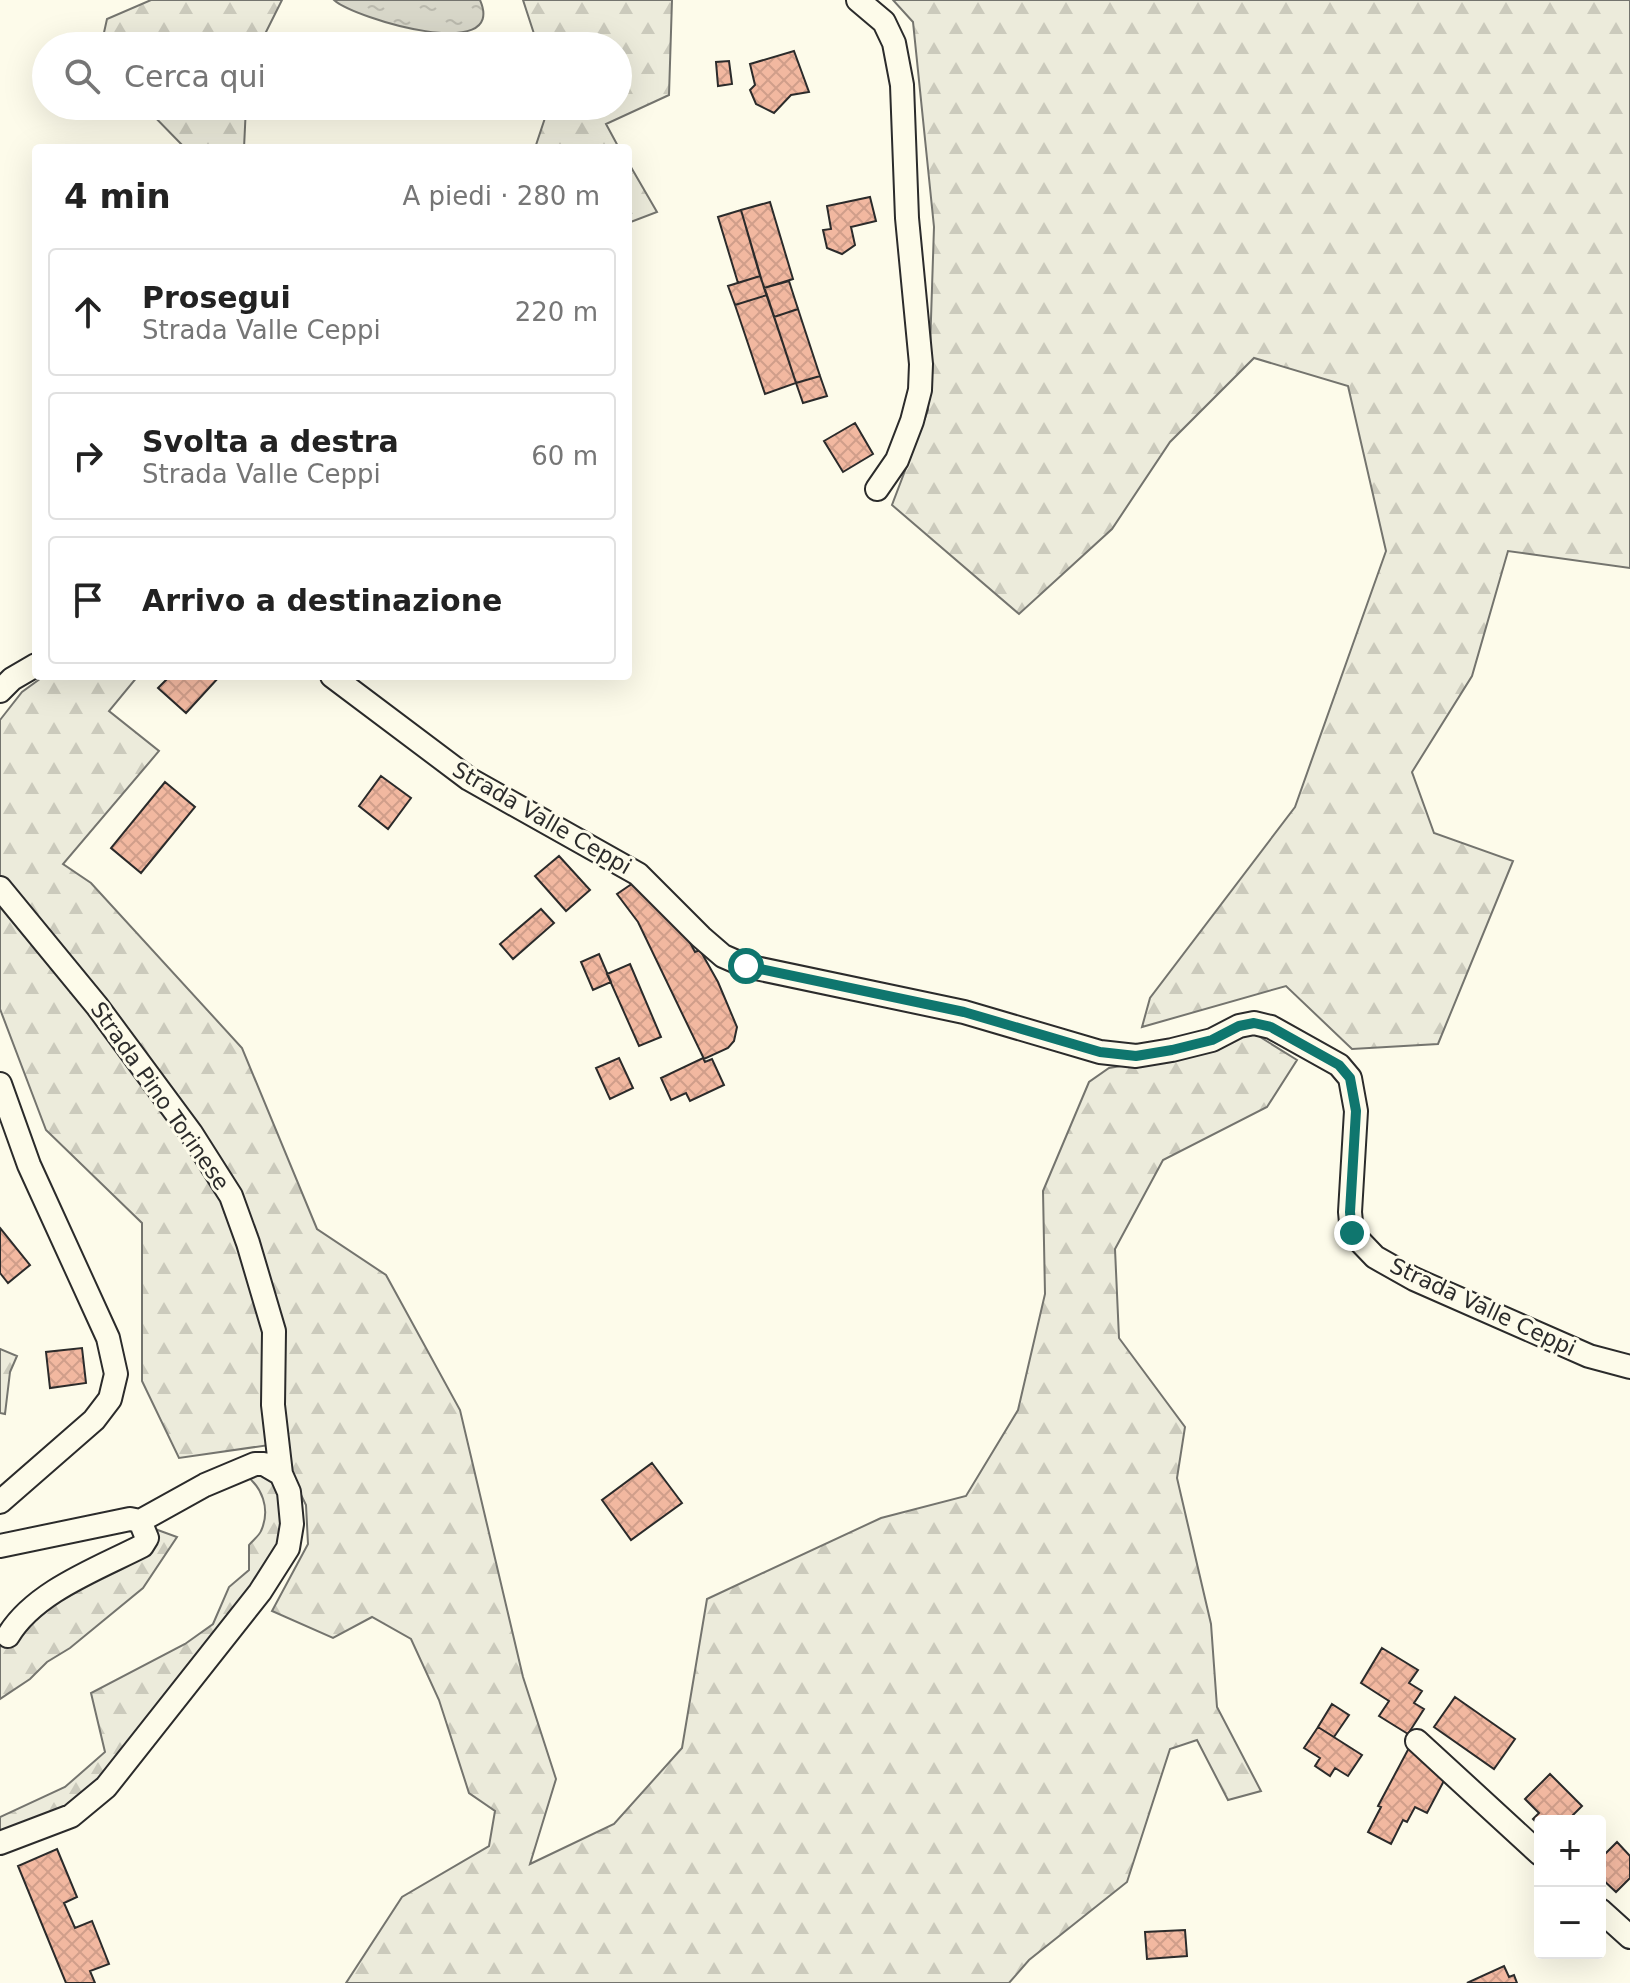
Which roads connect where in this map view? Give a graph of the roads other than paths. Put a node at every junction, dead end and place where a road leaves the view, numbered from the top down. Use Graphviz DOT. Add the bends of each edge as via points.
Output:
graph roads {
  1 [pos="858,0"];
  2 [pos="877,489"];
  3 [pos="32,667"];
  4 [pos="337,680"];
  5 [pos="0,691"];
  6 [pos="0,888"];
  7 [pos="0,1084"];
  8 [pos="1630,1367"];
  9 [pos="281,1474"];
  10 [pos="0,1502"];
  11 [pos="140,1521"];
  12 [pos="0,1546"];
  13 [pos="8,1636"];
  14 [pos="1417,1741"];
  15 [pos="0,1843"];
  16 [pos="1534,1848"];
  17 [pos="1606,1915"];
  18 [pos="1630,1937"];
  1 -- 2 [label="street" via="884,22 902,85 907,218 921,364 912,421 897,460"];
  3 -- 5 [label="street"];
  4 -- 8 [label="street, Strada Valle Ceppi" via="469,779 638,874 723,956 746,966 964,1012 1100,1052 1136,1056 1212,1040 1239,1026 1271,1027 1339,1065 1350,1078 1356,1111 1350,1212 1352,1233 1360,1243 1414,1279 1589,1356"];
  6 -- 9 [label="street, Strada Pino Torinese" via="97,1006 231,1196 274,1331 273,1405"];
  7 -- 10 [label="street" via="29,1165 108,1338 116,1374 110,1399 94,1420"];
  9 -- 11 [label="street" via="255,1464"];
  9 -- 15 [label="street, Strada Pino Torinese" via="289,1492 288,1548 260,1592 106,1787 71,1816"];
  11 -- 12 [label="street"];
  11 -- 13 [label="street" via="147,1538 142,1546 41,1599 18,1618"];
  14 -- 16 [label="street"];
  17 -- 18 [label="street"];
}
